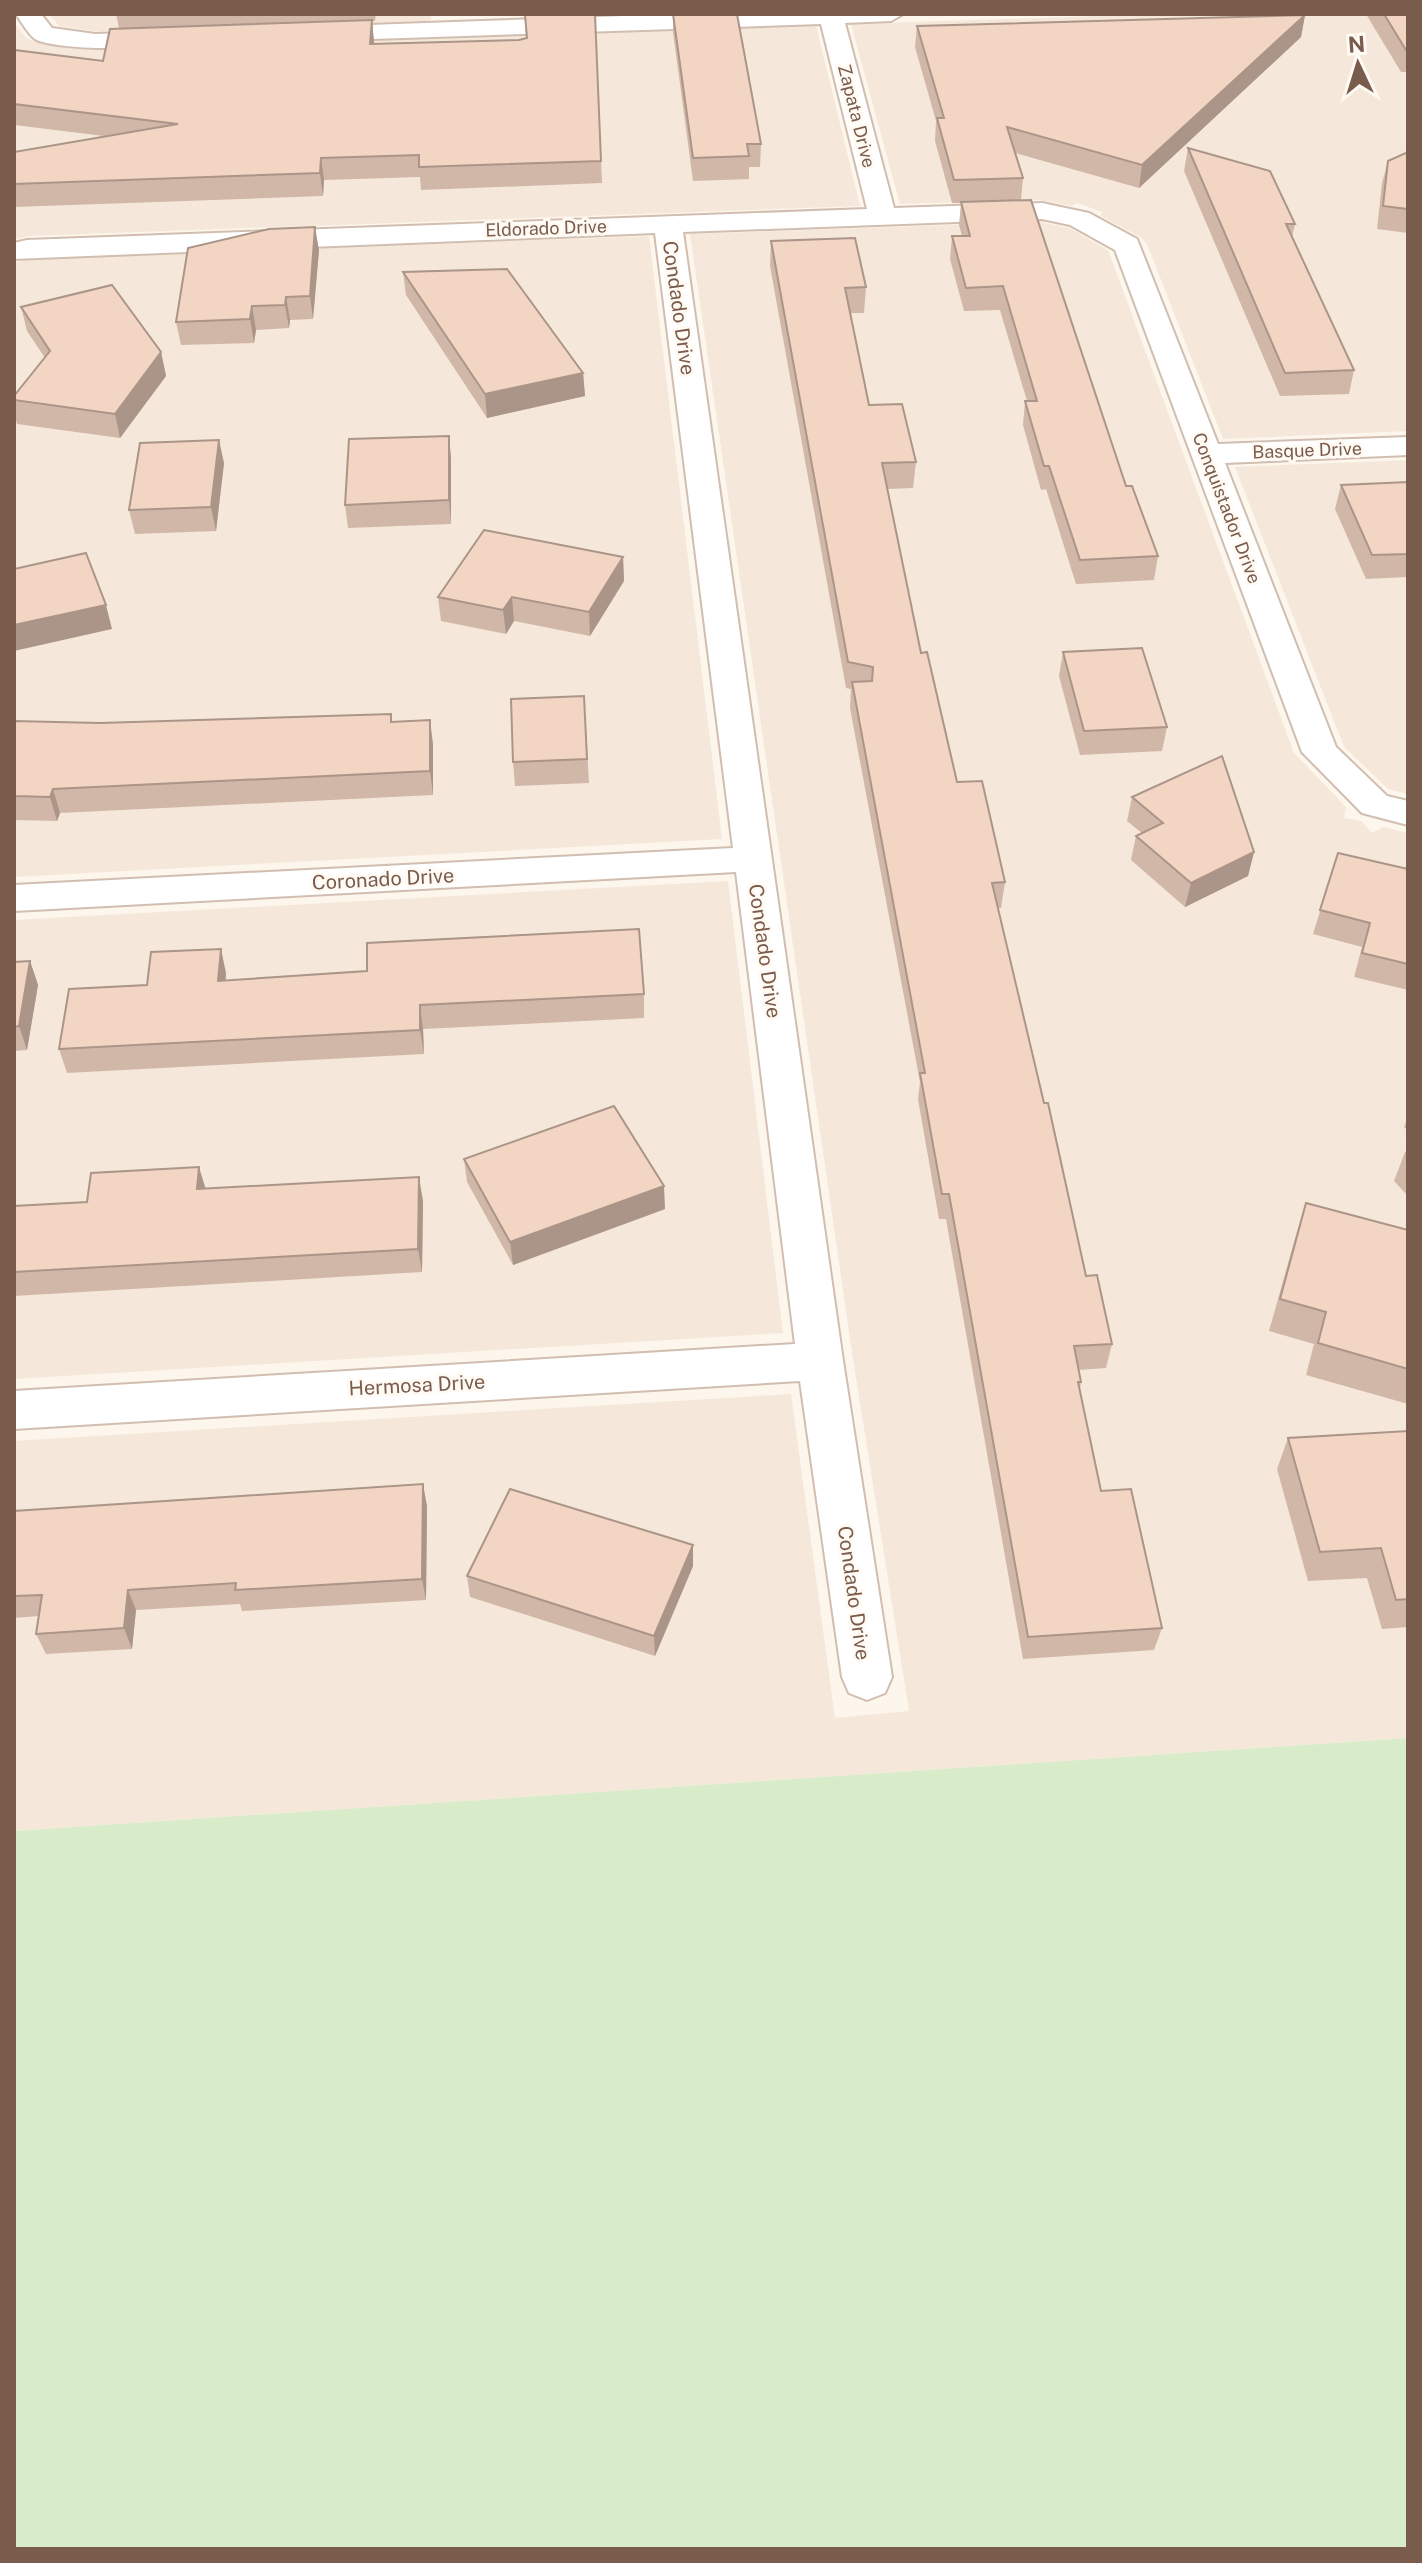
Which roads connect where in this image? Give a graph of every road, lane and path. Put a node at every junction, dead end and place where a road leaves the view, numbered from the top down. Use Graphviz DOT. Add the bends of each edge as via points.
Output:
graph roads {
  1 [pos="28,14"];
  2 [pos="891,14"];
  3 [pos="831,16"];
  4 [pos="449,22"];
  5 [pos="295,35"];
  6 [pos="187,38"];
  7 [pos="882,216"];
  8 [pos="1079,219"];
  9 [pos="668,224"];
  10 [pos="14,251"];
  11 [pos="1408,446"];
  12 [pos="1206,454"];
  13 [pos="1391,809"];
  14 [pos="753,859"];
  15 [pos="14,898"];
  16 [pos="820,1361"];
  17 [pos="14,1410"];
  18 [pos="867,1677"];
  1 -- 6 [label="street" via="44,34 95,41"];
  2 -- 3 [label="street"];
  3 -- 4 [label="street"];
  3 -- 7 [label="street, Zapata Drive"];
  4 -- 5 [label="street"];
  7 -- 8 [label="street, Eldorado Drive" via="1042,211"];
  7 -- 9 [label="street, Eldorado Drive"];
  8 -- 12 [label="street, Conquistador Drive" via="1127,245"];
  9 -- 10 [label="street, Eldorado Drive"];
  9 -- 14 [label="street, Condado Drive"];
  11 -- 12 [label="street, Basque Drive"];
  12 -- 13 [label="street, Conquistador Drive" via="1320,752"];
  14 -- 15 [label="street, Coronado Drive"];
  14 -- 16 [label="street, Condado Drive"];
  16 -- 17 [label="street, Hermosa Drive"];
  16 -- 18 [label="street, Condado Drive"];
}
